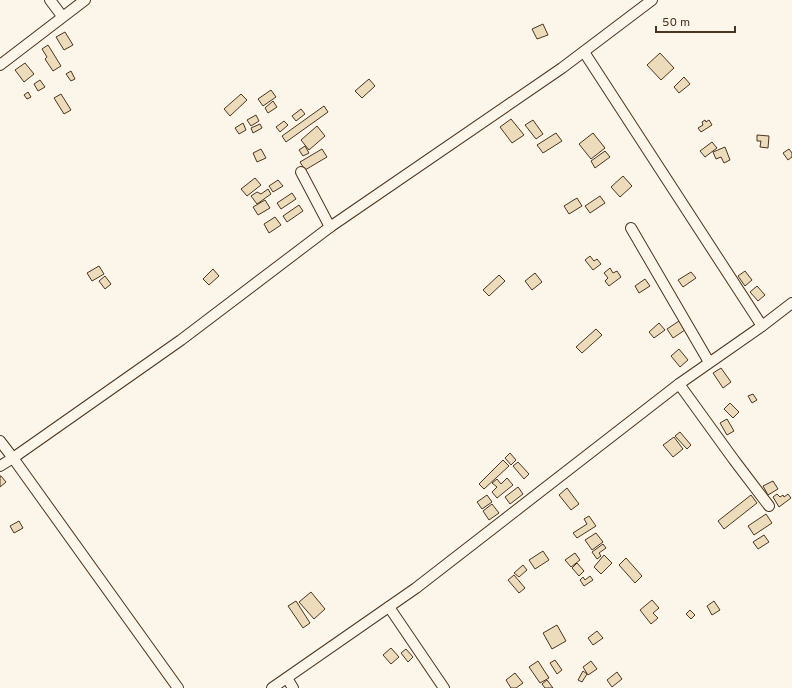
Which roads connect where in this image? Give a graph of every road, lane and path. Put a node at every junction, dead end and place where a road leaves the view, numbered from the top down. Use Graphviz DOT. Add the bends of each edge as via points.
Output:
graph roads {
  1 [pos="50,0"];
  2 [pos="85,0"];
  3 [pos="652,0"];
  4 [pos="62,16"];
  5 [pos="584,52"];
  6 [pos="0,65"];
  7 [pos="302,172"];
  8 [pos="330,227"];
  9 [pos="631,228"];
  10 [pos="792,303"];
  11 [pos="762,326"];
  12 [pos="709,362"];
  13 [pos="679,384"];
  14 [pos="0,441"];
  15 [pos="13,458"];
  16 [pos="0,466"];
  17 [pos="769,506"];
  18 [pos="390,607"];
  19 [pos="287,678"];
  20 [pos="178,688"];
  21 [pos="272,688"];
  22 [pos="293,688"];
  23 [pos="444,688"];
  1 -- 4 [label="street"];
  2 -- 4 [label="street"];
  3 -- 5 [label="street"];
  4 -- 6 [label="street"];
  5 -- 8 [label="street"];
  5 -- 11 [label="street"];
  7 -- 8 [label="street"];
  8 -- 15 [label="street" via="181,340"];
  9 -- 12 [label="street"];
  10 -- 11 [label="street"];
  11 -- 12 [label="street"];
  12 -- 13 [label="street"];
  13 -- 17 [label="street"];
  13 -- 18 [label="street"];
  14 -- 15 [label="street"];
  15 -- 16 [label="street"];
  15 -- 20 [label="street"];
  18 -- 19 [label="street"];
  18 -- 23 [label="street"];
  19 -- 21 [label="street"];
  19 -- 22 [label="street"];
}
